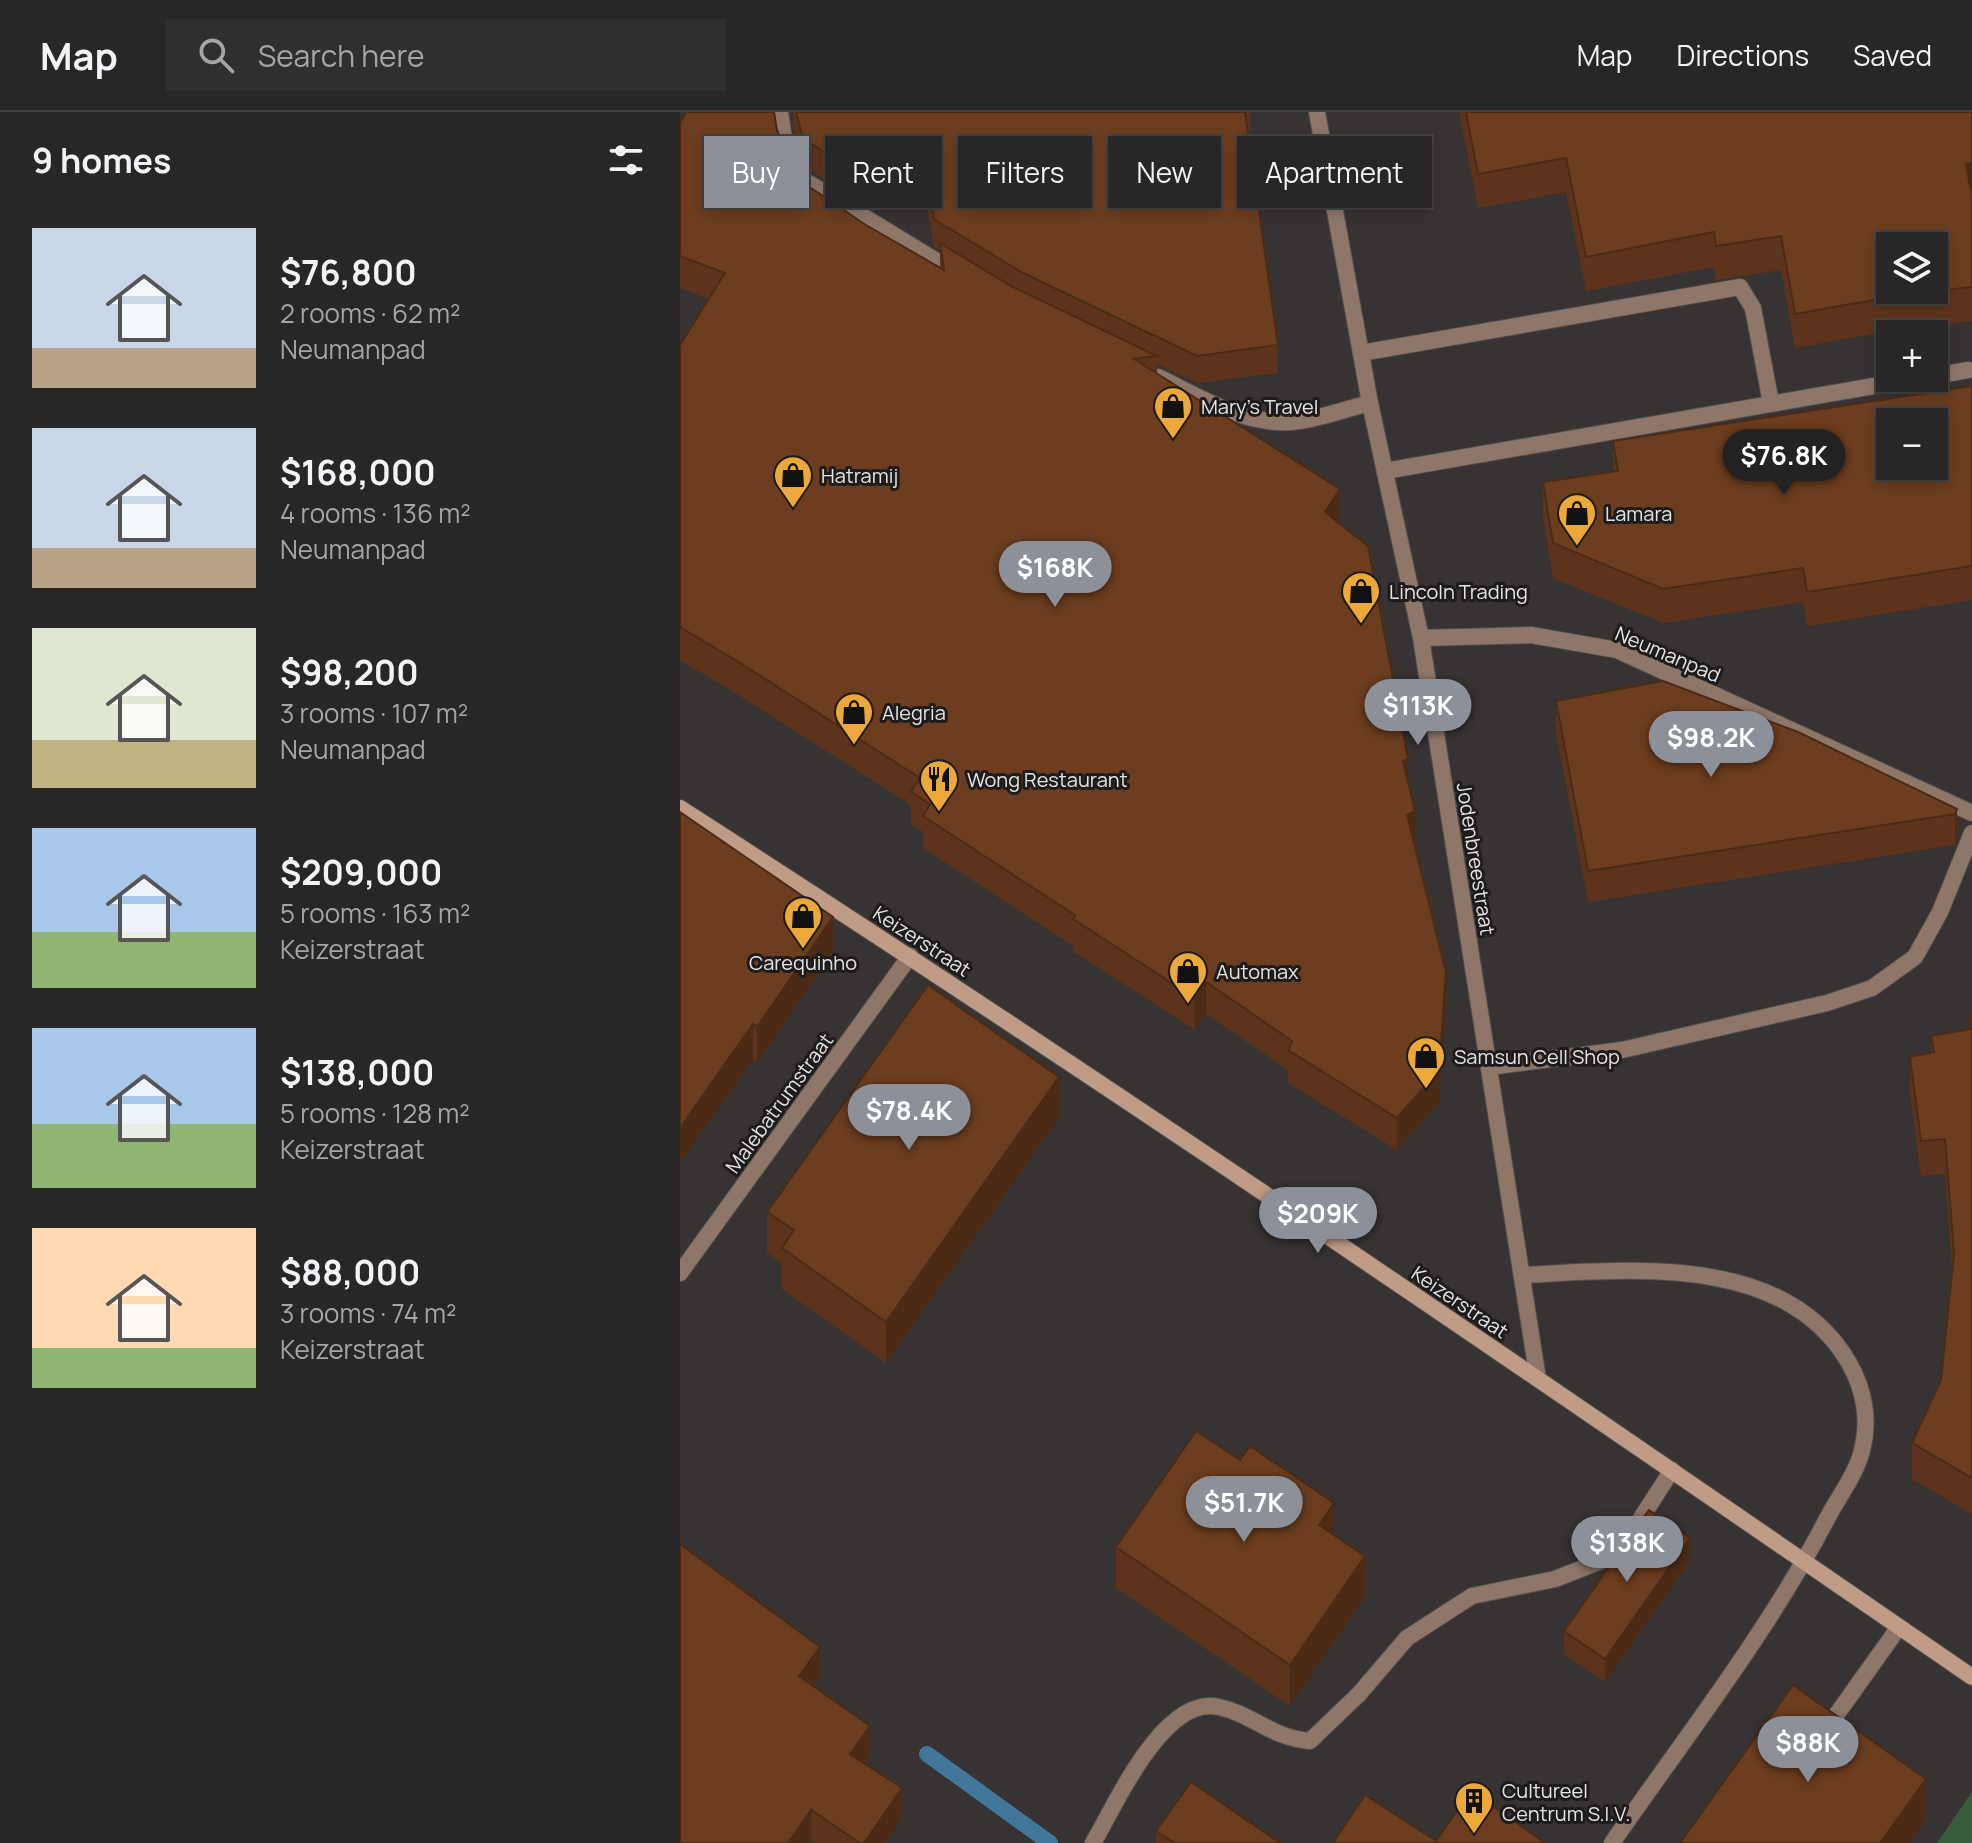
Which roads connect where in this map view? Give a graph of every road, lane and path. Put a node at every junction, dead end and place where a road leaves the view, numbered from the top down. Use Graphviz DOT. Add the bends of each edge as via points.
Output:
graph roads {
  1 [pos="780,112"];
  2 [pos="1317,112"];
  3 [pos="977,285"];
  4 [pos="1361,353"];
  5 [pos="1143,370"];
  6 [pos="1968,370"];
  7 [pos="1948,374"];
  8 [pos="1876,385"];
  9 [pos="1370,403"];
  10 [pos="1771,403"];
  11 [pos="1385,471"];
  12 [pos="1421,638"];
  13 [pos="680,808"];
  14 [pos="1972,813"];
  15 [pos="1972,833"];
  16 [pos="910,956"];
  17 [pos="1489,1067"];
  18 [pos="680,1273"];
  19 [pos="1522,1275"];
  20 [pos="1538,1379"];
  21 [pos="1672,1470"];
  22 [pos="1805,1562"];
  23 [pos="1899,1627"];
  24 [pos="1972,1677"];
  25 [pos="1827,1728"];
  26 [pos="1093,1843"];
  27 [pos="1612,1843"];
  1 -- 3 [label="street" via="794,174"];
  2 -- 4 [label="street, Jodenbreestraat"];
  4 -- 9 [label="street, Jodenbreestraat"];
  4 -- 10 [label="street" via="1740,287 1753,308"];
  5 -- 9 [label="street" via="1261,421 1294,422"];
  6 -- 7 [label="street"];
  8 -- 10 [label="street"];
  9 -- 11 [label="street, Jodenbreestraat"];
  10 -- 11 [label="street"];
  11 -- 12 [label="street, Jodenbreestraat"];
  12 -- 14 [label="street, Neumanpad" via="1531,635 1617,650"];
  12 -- 17 [label="street, Jodenbreestraat"];
  13 -- 16 [label="main road, Keizerstraat"];
  15 -- 17 [label="street" via="1915,957 1872,988 1622,1050"];
  16 -- 18 [label="street, Malebatrumstraat"];
  16 -- 20 [label="main road, Keizerstraat"];
  17 -- 19 [label="street, Jodenbreestraat"];
  19 -- 20 [label="street, Jodenbreestraat"];
  19 -- 22 [label="street" via="1658,1269 1742,1282 1796,1310 1838,1344 1861,1384 1866,1422 1862,1452"];
  20 -- 21 [label="main road, Keizerstraat"];
  21 -- 22 [label="main road, Keizerstraat"];
  21 -- 26 [label="street" via="1636,1526 1601,1561 1555,1579 1472,1596 1407,1638 1310,1741 1287,1739 1220,1707 1197,1706 1177,1718 1152,1744"];
  22 -- 23 [label="main road, Keizerstraat"];
  22 -- 27 [label="street"];
  23 -- 24 [label="main road, Keizerstraat"];
  23 -- 25 [label="street"];
}
